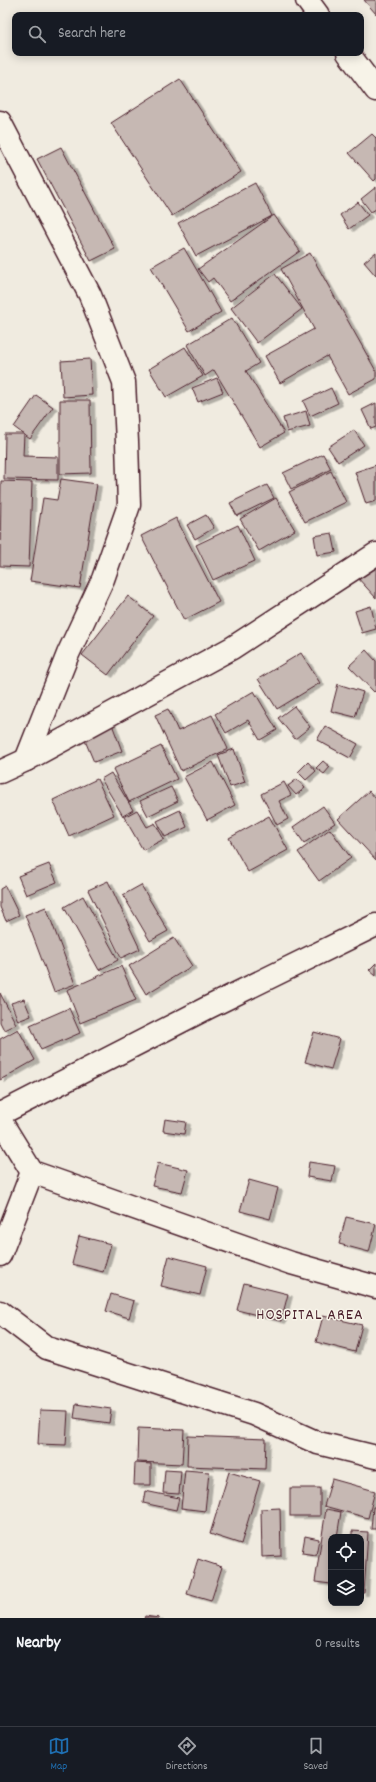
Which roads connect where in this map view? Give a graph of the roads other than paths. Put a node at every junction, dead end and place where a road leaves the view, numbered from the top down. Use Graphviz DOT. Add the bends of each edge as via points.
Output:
graph roads {
  1 [pos="307,0"];
  2 [pos="316,12"];
  3 [pos="350,56"];
  4 [pos="376,90"];
  5 [pos="0,122"];
  6 [pos="376,554"];
  7 [pos="26,760"];
  8 [pos="0,772"];
  9 [pos="376,924"];
  10 [pos="0,1114"];
  11 [pos="0,1120"];
  12 [pos="32,1172"];
  13 [pos="0,1255"];
  14 [pos="376,1287"];
  15 [pos="0,1312"];
  16 [pos="376,1457"];
  1 -- 2 [label="street"];
  3 -- 4 [label="street"];
  5 -- 7 [label="street" via="90,295 124,382 127,442 129,505 103,579 68,654"];
  6 -- 7 [label="street" via="232,648"];
  7 -- 8 [label="street"];
  9 -- 10 [label="street"];
  11 -- 12 [label="street"];
  12 -- 13 [label="street"];
  12 -- 14 [label="street" via="291,1263"];
  15 -- 16 [label="street" via="47,1348 254,1414 318,1443"];
}
